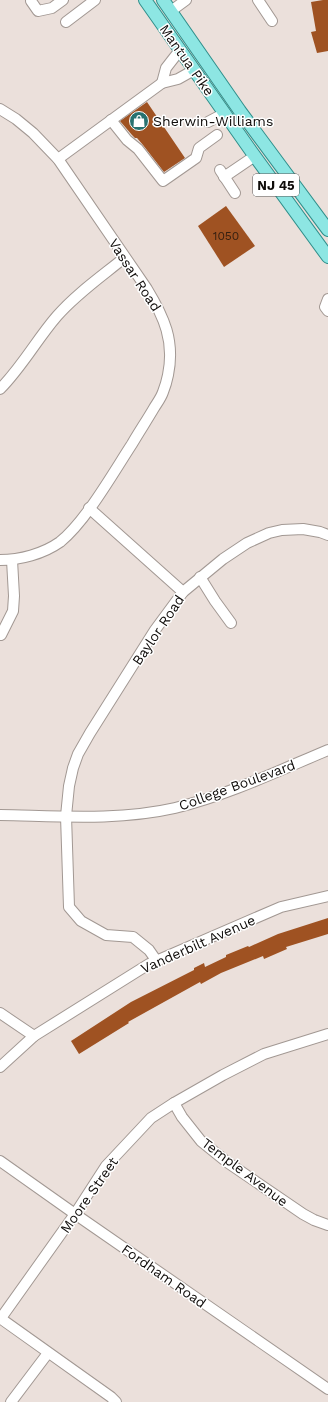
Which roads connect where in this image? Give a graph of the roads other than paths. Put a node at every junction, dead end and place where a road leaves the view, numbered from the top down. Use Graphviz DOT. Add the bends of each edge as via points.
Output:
graph roads {
  1 [pos="31,0"];
  2 [pos="64,0"];
  3 [pos="94,0"];
  4 [pos="145,0"];
  5 [pos="163,0"];
  6 [pos="186,0"];
  7 [pos="258,0"];
  8 [pos="171,11"];
  9 [pos="272,21"];
  10 [pos="66,22"];
  11 [pos="180,50"];
  12 [pos="194,70"];
  13 [pos="162,83"];
  14 [pos="0,109"];
  15 [pos="225,113"];
  16 [pos="111,120"];
  17 [pos="208,122"];
  18 [pos="217,135"];
  19 [pos="255,156"];
  20 [pos="58,159"];
  21 [pos="234,193"];
  22 [pos="328,230"];
  23 [pos="328,257"];
  24 [pos="124,258"];
  25 [pos="328,299"];
  26 [pos="328,311"];
  27 [pos="0,389"];
  28 [pos="90,508"];
  29 [pos="328,535"];
  30 [pos="0,560"];
  31 [pos="12,560"];
  32 [pos="200,577"];
  33 [pos="183,592"];
  34 [pos="231,623"];
  35 [pos="1,635"];
  36 [pos="328,750"];
  37 [pos="0,815"];
  38 [pos="66,816"];
  39 [pos="328,896"];
  40 [pos="156,960"];
  41 [pos="0,1013"];
  42 [pos="328,1034"];
  43 [pos="34,1036"];
  44 [pos="0,1067"];
  45 [pos="174,1103"];
  46 [pos="0,1161"];
  47 [pos="75,1214"];
  48 [pos="328,1225"];
  49 [pos="0,1318"];
  50 [pos="48,1353"];
  51 [pos="328,1389"];
  52 [pos="11,1402"];
  53 [pos="116,1402"];
  1 -- 2 [label="street" via="38,11 52,8"];
  3 -- 10 [label="street"];
  4 -- 11 [label="main road, Mantua Pike / NJ 45"];
  5 -- 8 [label="main road, Mantua Pike / NJ 45"];
  6 -- 8 [label="street"];
  7 -- 9 [label="street"];
  8 -- 22 [label="main road, Mantua Pike / NJ 45" via="240,111"];
  11 -- 12 [label="main road, Mantua Pike / NJ 45"];
  11 -- 13 [label="street" via="166,68"];
  12 -- 13 [label="street" via="178,79"];
  12 -- 15 [label="main road, Mantua Pike / NJ 45"];
  13 -- 16 [label="street"];
  14 -- 20 [label="street, Vassar Road" via="33,133"];
  15 -- 17 [label="street"];
  15 -- 19 [label="main road, Mantua Pike / NJ 45"];
  16 -- 18 [label="street" via="163,181 196,158 199,148"];
  16 -- 20 [label="street"];
  19 -- 21 [label="street" via="222,173"];
  19 -- 23 [label="main road, Mantua Pike / NJ 45"];
  20 -- 24 [label="street, Vassar Road"];
  24 -- 27 [label="street" via="58,314"];
  24 -- 28 [label="street, Vassar Road" via="160,310 168,333 168,374 163,393"];
  25 -- 26 [label="street" via="325,307"];
  28 -- 31 [label="street, Vassar Road" via="60,541 46,550"];
  28 -- 33 [label="street"];
  29 -- 32 [label="street, Baylor Road" via="303,529 269,533 247,543"];
  30 -- 31 [label="street, Vassar Road"];
  31 -- 35 [label="street" via="13,611"];
  32 -- 33 [label="street, Baylor Road"];
  32 -- 34 [label="street"];
  33 -- 38 [label="street, Baylor Road" via="155,630 78,754 69,786"];
  36 -- 38 [label="street, College Boulevard" via="206,799 174,808 128,815 82,818"];
  37 -- 38 [label="street, College Boulevard"];
  38 -- 40 [label="street, Baylor Road" via="69,907 81,922 106,935 133,937 149,950"];
  39 -- 40 [label="street, Vanderbilt Avenue" via="281,907"];
  40 -- 43 [label="street, Vanderbilt Avenue"];
  41 -- 43 [label="street"];
  42 -- 45 [label="street, Moore Street" via="264,1054"];
  43 -- 44 [label="street, Vanderbilt Avenue"];
  45 -- 47 [label="street, Moore Street" via="151,1118 106,1166"];
  45 -- 48 [label="street, Temple Avenue" via="201,1141 227,1162 303,1214"];
  46 -- 47 [label="street, Fordham Road"];
  47 -- 49 [label="street, Moore Street"];
  47 -- 51 [label="street, Fordham Road"];
  49 -- 50 [label="street"];
  50 -- 52 [label="street"];
  50 -- 53 [label="street"];
}
